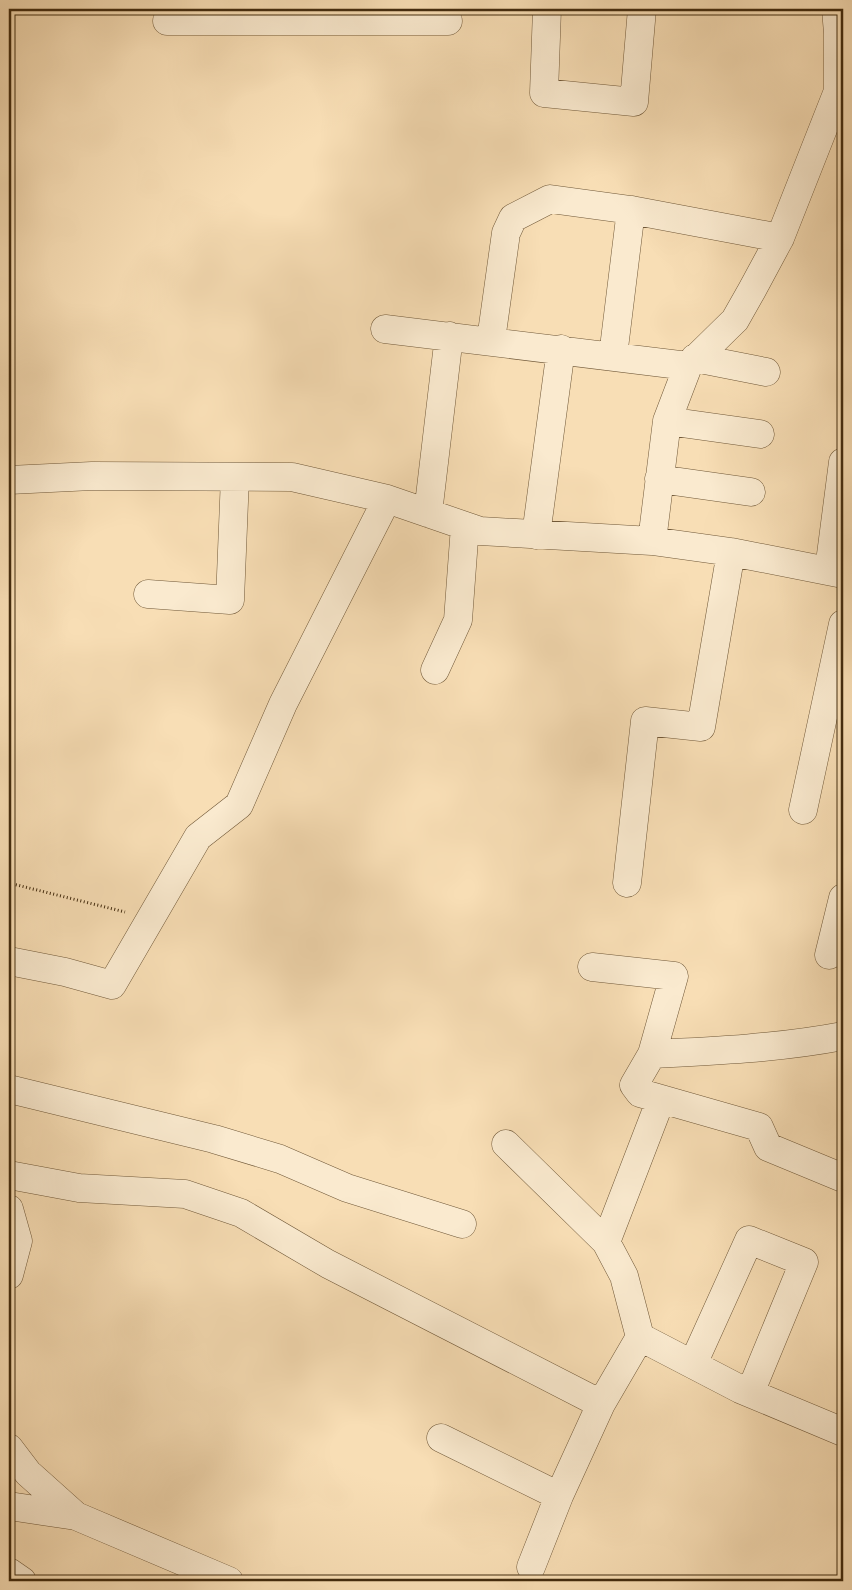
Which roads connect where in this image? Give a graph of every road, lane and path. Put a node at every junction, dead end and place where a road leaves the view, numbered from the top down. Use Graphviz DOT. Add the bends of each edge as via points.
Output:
graph roads {
  1 [pos="548,9"];
  2 [pos="642,9"];
  3 [pos="334,15"];
  4 [pos="167,21"];
  5 [pos="448,21"];
  6 [pos="839,24"];
  7 [pos="841,93"];
  8 [pos="631,210"];
  9 [pos="780,238"];
  10 [pos="385,329"];
  11 [pos="449,336"];
  12 [pos="491,340"];
  13 [pos="561,349"];
  14 [pos="613,356"];
  15 [pos="691,362"];
  16 [pos="766,372"];
  17 [pos="667,421"];
  18 [pos="760,434"];
  19 [pos="843,462"];
  20 [pos="235,477"];
  21 [pos="659,479"];
  22 [pos="9,480"];
  23 [pos="751,492"];
  24 [pos="387,499"];
  25 [pos="428,513"];
  26 [pos="465,526"];
  27 [pos="536,534"];
  28 [pos="652,541"];
  29 [pos="732,552"];
  30 [pos="836,572"];
  31 [pos="148,594"];
  32 [pos="843,624"];
  33 [pos="435,670"];
  34 [pos="803,810"];
  35 [pos="9,883"];
  36 [pos="627,884"];
  37 [pos="843,898"];
  38 [pos="152,918"];
  39 [pos="829,955"];
  40 [pos="9,961"];
  41 [pos="592,967"];
  42 [pos="843,1036"];
  43 [pos="652,1054"];
  44 [pos="9,1089"];
  45 [pos="661,1099"];
  46 [pos="506,1144"];
  47 [pos="9,1175"];
  48 [pos="843,1178"];
  49 [pos="10,1219"];
  50 [pos="462,1224"];
  51 [pos="606,1242"];
  52 [pos="9,1275"];
  53 [pos="640,1337"];
  54 [pos="693,1364"];
  55 [pos="750,1393"];
  56 [pos="601,1404"];
  57 [pos="843,1432"];
  58 [pos="441,1438"];
  59 [pos="9,1448"];
  60 [pos="559,1496"];
  61 [pos="9,1506"];
  62 [pos="76,1516"];
  63 [pos="531,1568"];
  64 [pos="9,1572"];
  65 [pos="22,1581"];
  66 [pos="229,1581"];
  1 -- 2 [label="street" via="544,93 634,102"];
  3 -- 4 [label="street"];
  3 -- 5 [label="street"];
  6 -- 7 [label="street"];
  7 -- 9 [label="street"];
  8 -- 9 [label="street"];
  8 -- 12 [label="street" via="550,199 513,218 506,233"];
  8 -- 14 [label="street"];
  9 -- 15 [label="street" via="735,320"];
  10 -- 11 [label="street"];
  11 -- 12 [label="street"];
  11 -- 25 [label="street"];
  12 -- 13 [label="street"];
  13 -- 14 [label="street"];
  13 -- 27 [label="street"];
  14 -- 15 [label="street"];
  15 -- 16 [label="street"];
  15 -- 17 [label="street"];
  17 -- 18 [label="street"];
  17 -- 21 [label="street"];
  19 -- 30 [label="street"];
  20 -- 22 [label="street" via="92,476"];
  20 -- 24 [label="street" via="292,477"];
  20 -- 31 [label="street" via="230,600"];
  21 -- 23 [label="street"];
  21 -- 28 [label="street"];
  24 -- 25 [label="street"];
  24 -- 38 [label="street" via="283,704 239,805 198,837"];
  25 -- 26 [label="street"];
  26 -- 27 [label="street" via="480,531"];
  26 -- 33 [label="street" via="458,620"];
  27 -- 28 [label="street"];
  28 -- 29 [label="street"];
  29 -- 30 [label="street"];
  29 -- 36 [label="street" via="701,727 645,721"];
  32 -- 34 [label="street"];
  35 -- 38 [label="path"];
  37 -- 39 [label="street"];
  38 -- 40 [label="street" via="112,985"];
  41 -- 43 [label="street" via="674,976"];
  42 -- 43 [label="street" via="730,1051"];
  43 -- 45 [label="street" via="634,1085 640,1093"];
  44 -- 50 [label="street" via="214,1139 280,1160 347,1188"];
  45 -- 48 [label="street" via="760,1127 768,1147"];
  45 -- 51 [label="street"];
  46 -- 51 [label="street"];
  47 -- 56 [label="street" via="79,1188 185,1194 241,1214 328,1264"];
  49 -- 52 [label="street" via="18,1242"];
  51 -- 53 [label="street" via="624,1276"];
  53 -- 54 [label="street"];
  53 -- 56 [label="street"];
  54 -- 55 [label="street"];
  54 -- 55 [label="street" via="749,1240 804,1262"];
  55 -- 57 [label="street"];
  56 -- 60 [label="street"];
  58 -- 60 [label="street"];
  59 -- 62 [label="street" via="28,1473"];
  60 -- 63 [label="street"];
  61 -- 62 [label="street"];
  62 -- 66 [label="street"];
  64 -- 65 [label="street"];
}
